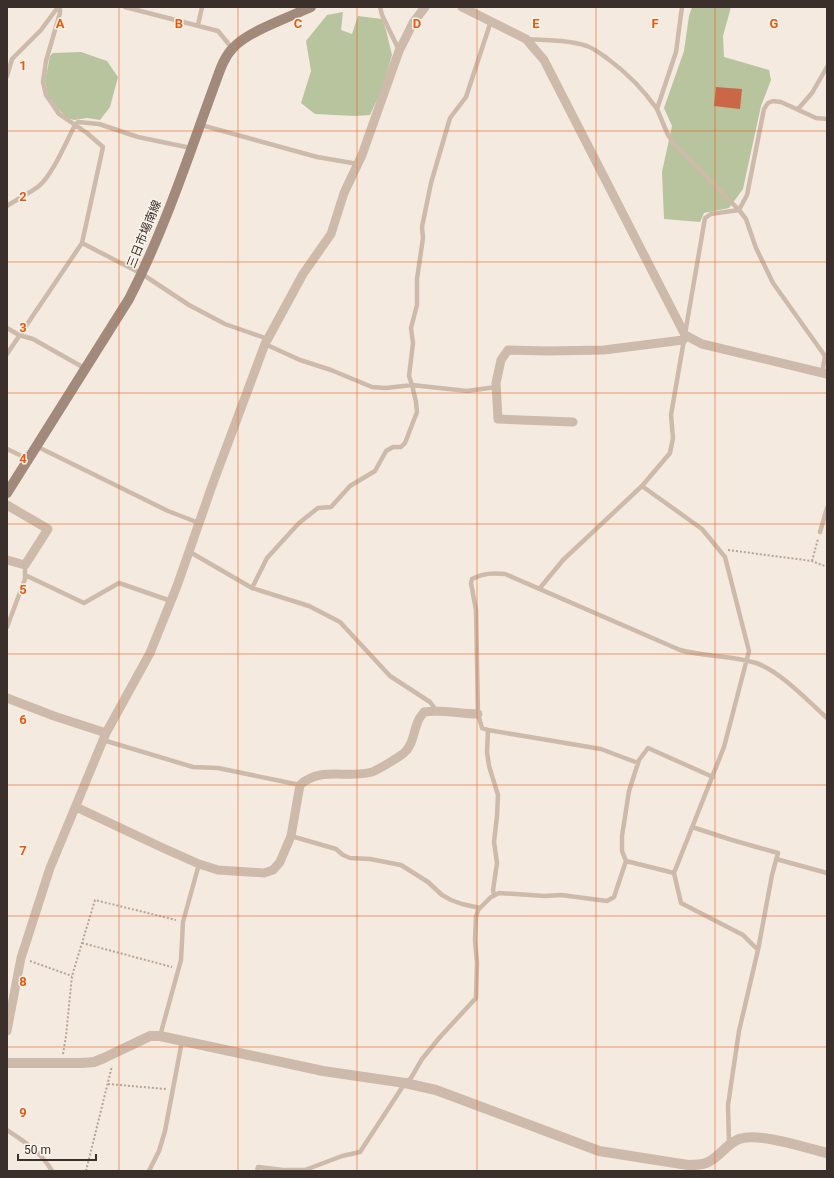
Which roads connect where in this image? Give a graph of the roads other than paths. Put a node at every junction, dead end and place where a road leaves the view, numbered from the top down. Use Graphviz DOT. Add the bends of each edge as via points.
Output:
graph roads {
  1 [pos="59,7"];
  2 [pos="124,7"];
  3 [pos="202,7"];
  4 [pos="380,7"];
  5 [pos="425,7"];
  6 [pos="462,7"];
  7 [pos="682,7"];
  8 [pos="307,8"];
  9 [pos="491,21"];
  10 [pos="198,25"];
  11 [pos="526,39"];
  12 [pos="232,48"];
  13 [pos="399,51"];
  14 [pos="827,67"];
  15 [pos="7,76"];
  16 [pos="657,109"];
  17 [pos="798,109"];
  18 [pos="827,119"];
  19 [pos="75,125"];
  20 [pos="199,125"];
  21 [pos="191,148"];
  22 [pos="358,164"];
  23 [pos="7,206"];
  24 [pos="739,210"];
  25 [pos="82,243"];
  26 [pos="142,274"];
  27 [pos="7,328"];
  28 [pos="19,335"];
  29 [pos="684,338"];
  30 [pos="266,342"];
  31 [pos="7,354"];
  32 [pos="86,369"];
  33 [pos="824,374"];
  34 [pos="412,385"];
  35 [pos="496,386"];
  36 [pos="573,422"];
  37 [pos="36,446"];
  38 [pos="7,449"];
  39 [pos="28,459"];
  40 [pos="642,486"];
  41 [pos="7,493"];
  42 [pos="7,505"];
  43 [pos="827,508"];
  44 [pos="199,523"];
  45 [pos="820,532"];
  46 [pos="190,552"];
  47 [pos="7,560"];
  48 [pos="25,570"];
  49 [pos="252,588"];
  50 [pos="540,588"];
  51 [pos="171,601"];
  52 [pos="7,627"];
  53 [pos="747,661"];
  54 [pos="7,698"];
  55 [pos="436,710"];
  56 [pos="478,714"];
  57 [pos="827,718"];
  58 [pos="488,730"];
  59 [pos="105,736"];
  60 [pos="638,763"];
  61 [pos="713,777"];
  62 [pos="300,785"];
  63 [pos="76,807"];
  64 [pos="692,827"];
  65 [pos="291,836"];
  66 [pos="776,859"];
  67 [pos="626,861"];
  68 [pos="199,864"];
  69 [pos="674,873"];
  70 [pos="827,873"];
  71 [pos="494,896"];
  72 [pos="480,908"];
  73 [pos="758,950"];
  74 [pos="7,1031"];
  75 [pos="160,1036"];
  76 [pos="182,1040"];
  77 [pos="7,1063"];
  78 [pos="405,1083"];
  79 [pos="7,1130"];
  80 [pos="729,1144"];
  81 [pos="827,1153"];
  82 [pos="52,1171"];
  83 [pos="150,1171"];
  84 [pos="257,1171"];
  1 -- 15 [label="lane" via="41,30 12,59"];
  1 -- 19 [label="lane" via="60,13 46,61 43,82 46,96 59,114"];
  2 -- 10 [label="lane"];
  3 -- 10 [label="lane"];
  4 -- 13 [label="lane"];
  5 -- 13 [label="street" via="413,23"];
  6 -- 9 [label="street"];
  7 -- 16 [label="lane" via="676,52"];
  8 -- 12 [label="main road, 三日市場南線" via="249,35"];
  9 -- 11 [label="street"];
  9 -- 34 [label="lane" via="466,97 450,118 431,183 422,228 417,305 411,328 413,344 409,376"];
  10 -- 12 [label="lane" via="218,31"];
  11 -- 16 [label="lane" via="564,41 595,50 622,69 645,92"];
  11 -- 29 [label="street" via="544,60 558,84"];
  12 -- 20 [label="main road, 三日市場南線" via="222,64"];
  13 -- 22 [label="street"];
  14 -- 17 [label="lane" via="812,93"];
  16 -- 24 [label="lane" via="675,146"];
  17 -- 18 [label="lane" via="816,118"];
  17 -- 24 [label="lane" via="773,101 764,108 747,196"];
  19 -- 21 [label="lane" via="78,122 99,124 138,137"];
  19 -- 23 [label="lane" via="49,174 38,186"];
  19 -- 25 [label="lane" via="103,147"];
  20 -- 21 [label="main road, 三日市場南線"];
  20 -- 22 [label="lane" via="317,157"];
  21 -- 26 [label="main road, 三日市場南線"];
  22 -- 30 [label="street" via="344,193 331,234 303,274"];
  24 -- 29 [label="lane" via="711,214 705,218"];
  24 -- 33 [label="lane" via="746,219 756,248 773,282 825,356"];
  25 -- 26 [label="lane"];
  25 -- 28 [label="lane"];
  26 -- 30 [label="lane" via="189,305"];
  26 -- 32 [label="main road, 三日市場南線"];
  27 -- 28 [label="lane"];
  28 -- 31 [label="lane"];
  28 -- 32 [label="lane" via="33,339"];
  29 -- 33 [label="street"];
  29 -- 35 [label="street" via="604,350 508,350 501,360"];
  29 -- 40 [label="lane" via="671,415 673,438 670,453"];
  30 -- 34 [label="lane" via="300,360 372,387"];
  30 -- 44 [label="street"];
  32 -- 37 [label="main road, 三日市場南線"];
  34 -- 35 [label="lane" via="467,391"];
  34 -- 49 [label="lane" via="417,412 405,443 401,447 393,447 386,451 375,471 350,486 331,507 318,508 299,522 267,558"];
  35 -- 36 [label="street" via="498,419"];
  37 -- 39 [label="main road, 三日市場南線"];
  37 -- 44 [label="lane" via="168,511"];
  38 -- 39 [label="lane"];
  39 -- 41 [label="main road, 三日市場南線"];
  40 -- 50 [label="lane" via="563,560"];
  40 -- 53 [label="lane" via="702,529 725,557 749,651"];
  42 -- 48 [label="street" via="48,529"];
  43 -- 45 [label="lane"];
  44 -- 46 [label="street"];
  46 -- 49 [label="lane"];
  46 -- 51 [label="street"];
  47 -- 48 [label="street"];
  48 -- 51 [label="lane" via="84,603 119,583"];
  48 -- 52 [label="lane" via="25,579"];
  49 -- 55 [label="lane" via="310,606 340,622 390,676 430,702"];
  50 -- 53 [label="lane" via="680,650"];
  50 -- 56 [label="lane" via="505,574 490,573 472,579 476,610"];
  51 -- 59 [label="street" via="150,653"];
  53 -- 57 [label="lane" via="779,676"];
  53 -- 61 [label="lane" via="724,747"];
  54 -- 59 [label="street"];
  55 -- 56 [label="street"];
  55 -- 62 [label="street" via="424,712 419,719 412,743 404,753 372,772 318,774"];
  56 -- 58 [label="lane" via="482,728"];
  58 -- 60 [label="lane" via="601,750"];
  58 -- 71 [label="lane" via="489,766 498,795 494,842 497,863"];
  59 -- 62 [label="lane" via="193,766 218,768"];
  59 -- 63 [label="street"];
  60 -- 61 [label="lane" via="648,748"];
  60 -- 67 [label="lane" via="628,791 622,836 622,851"];
  61 -- 64 [label="lane"];
  62 -- 65 [label="street"];
  63 -- 68 [label="street"];
  63 -- 74 [label="street" via="50,868 21,958"];
  64 -- 66 [label="lane" via="778,853"];
  64 -- 69 [label="lane"];
  65 -- 68 [label="street" via="280,862 273,870 264,873 218,870"];
  65 -- 72 [label="lane" via="336,849 350,858 401,865 447,898"];
  66 -- 70 [label="lane"];
  66 -- 73 [label="lane"];
  67 -- 69 [label="lane"];
  67 -- 71 [label="lane" via="614,897 607,901 562,895 499,893"];
  68 -- 75 [label="lane" via="183,922 179,969"];
  69 -- 73 [label="lane" via="681,903 743,935"];
  71 -- 72 [label="lane"];
  72 -- 78 [label="lane" via="476,917 476,998 440,1037"];
  73 -- 80 [label="lane" via="739,1031 728,1105"];
  75 -- 76 [label="street"];
  75 -- 77 [label="street" via="150,1036 94,1062"];
  76 -- 78 [label="street" via="323,1071"];
  76 -- 83 [label="lane" via="165,1131"];
  78 -- 80 [label="street" via="436,1090 599,1151 701,1165"];
  78 -- 84 [label="lane" via="360,1152 305,1170 258,1167"];
  79 -- 82 [label="lane" via="31,1146"];
  80 -- 81 [label="street" via="739,1139 764,1138"];
}
